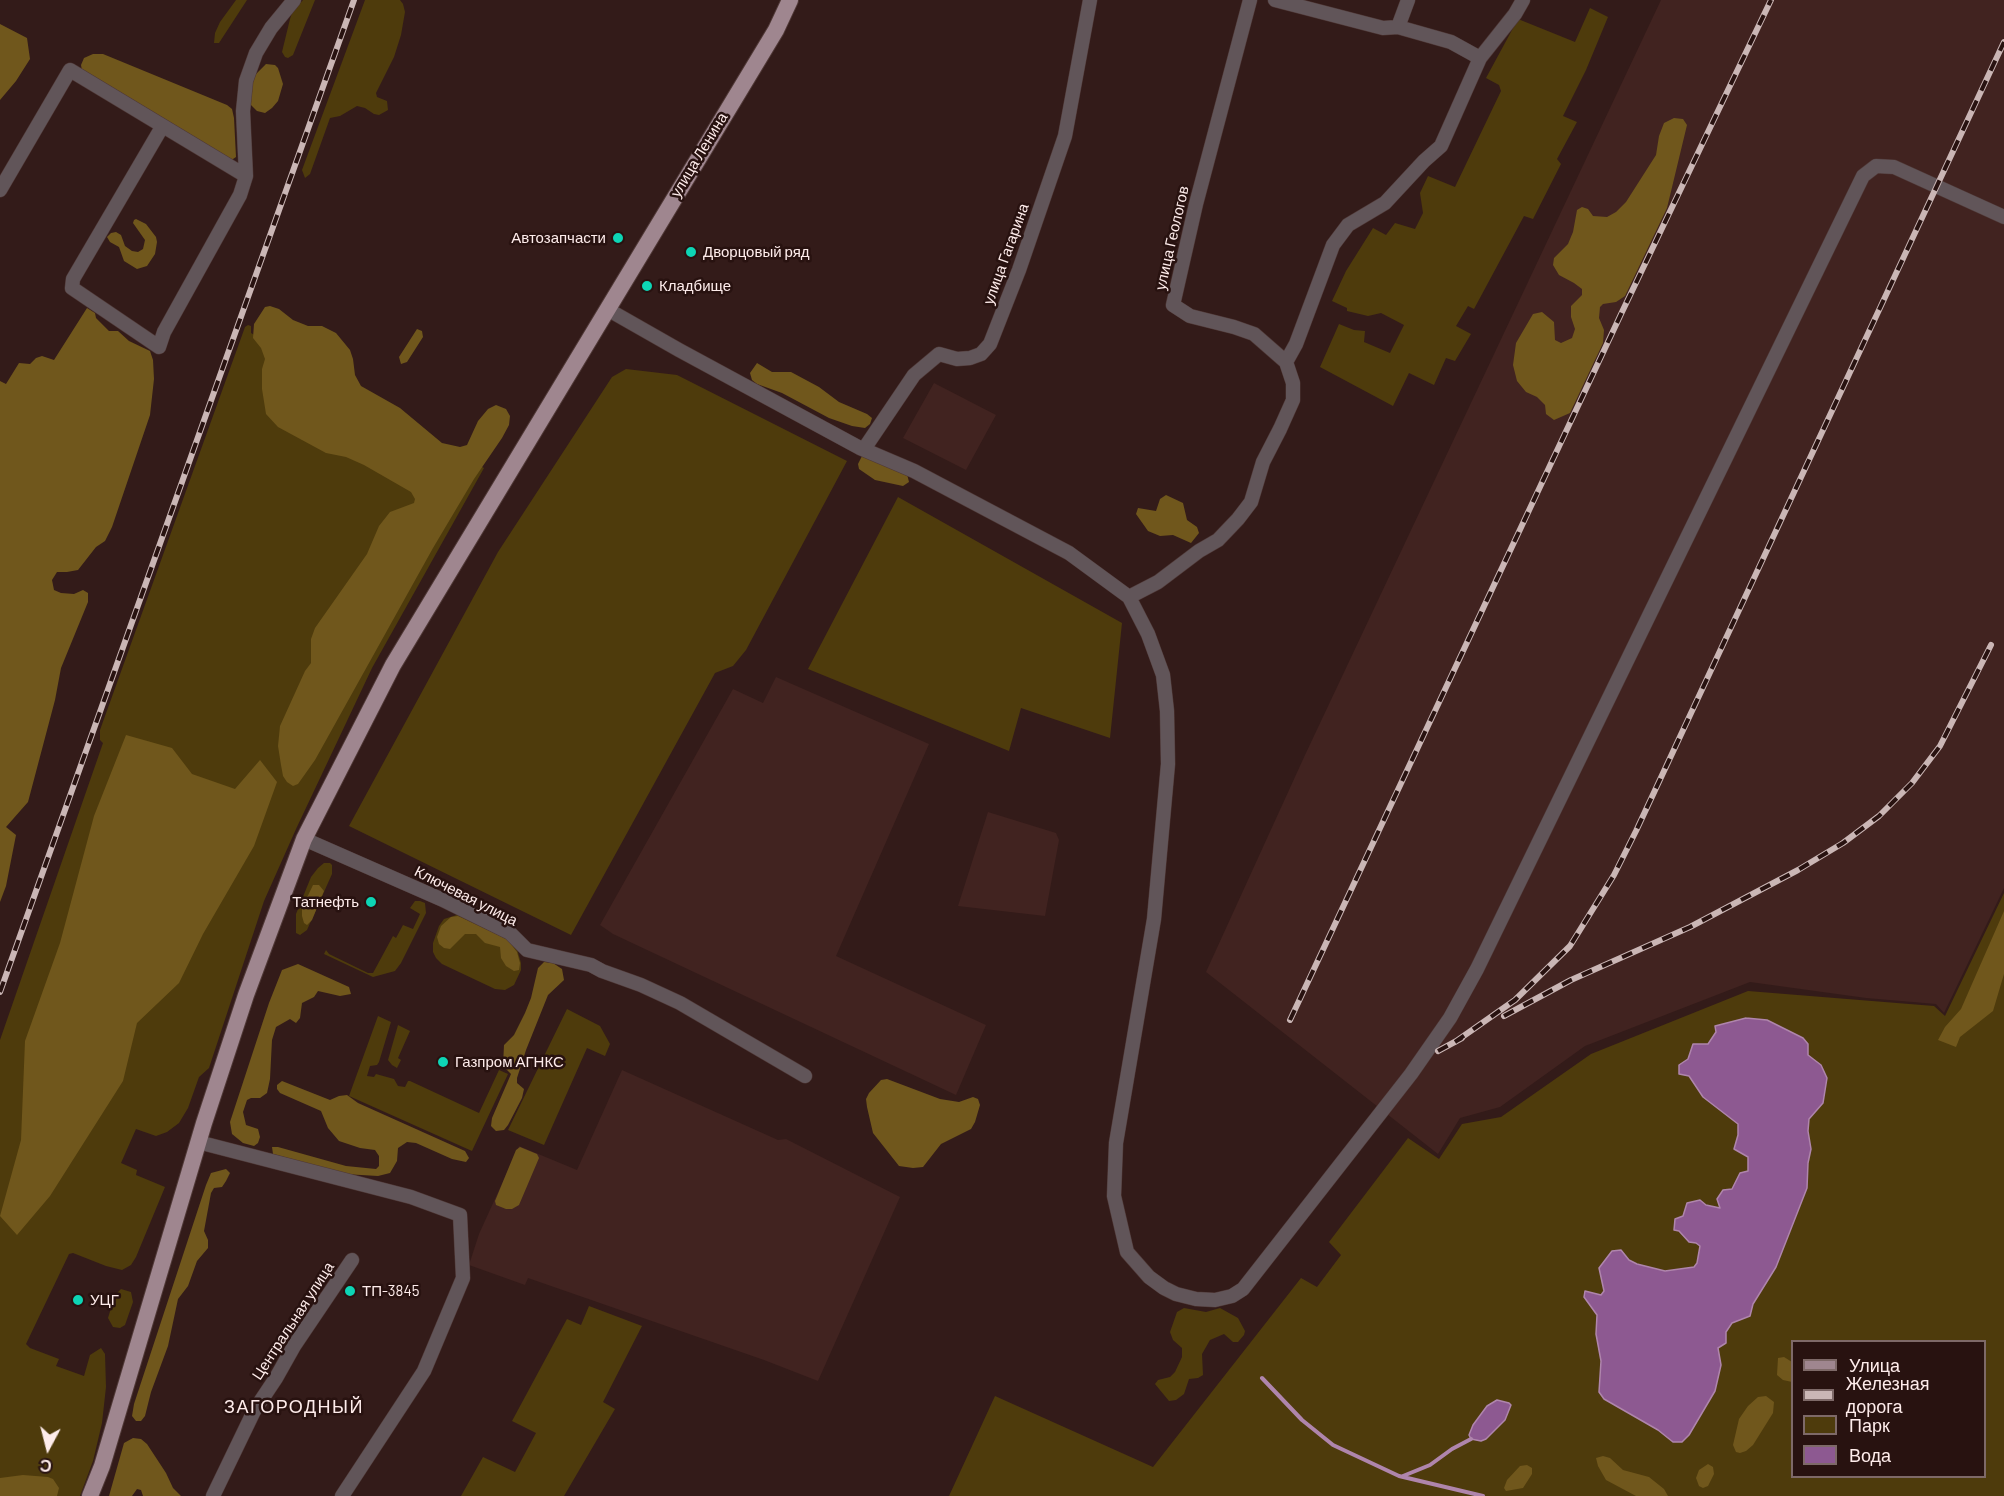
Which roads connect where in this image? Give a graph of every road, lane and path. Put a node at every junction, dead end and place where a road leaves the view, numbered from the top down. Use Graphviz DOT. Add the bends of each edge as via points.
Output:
graph roads {
  1 [pos="294,0"];
  2 [pos="790,0"];
  3 [pos="1090,0"];
  4 [pos="1250,0"];
  5 [pos="1275,0"];
  6 [pos="1408,0"];
  7 [pos="1523,0"];
  8 [pos="1398,27"];
  9 [pos="1480,58"];
  10 [pos="162,127"];
  11 [pos="246,176"];
  12 [pos="0,190"];
  13 [pos="2004,217"];
  14 [pos="607,309"];
  15 [pos="1286,362"];
  16 [pos="864,449"];
  17 [pos="1129,597"];
  18 [pos="304,839"];
  19 [pos="804,1076"];
  20 [pos="198,1142"];
  21 [pos="352,1260"];
  22 [pos="90,1496"];
  23 [pos="213,1496"];
  24 [pos="342,1496"];
  1 -- 11 [label="street" via="266,36 246,81"];
  2 -- 14 [label="main road, улица Ленина" via="776,30"];
  3 -- 16 [label="street, улица Гагарина" via="1065,136 990,344 981,354 970,358 939,354 914,375"];
  4 -- 15 [label="street, улица Геологов" via="1173,305 1190,316 1254,334"];
  5 -- 8 [label="street" via="1383,28"];
  6 -- 8 [label="street"];
  7 -- 9 [label="street"];
  8 -- 9 [label="street" via="1451,42"];
  9 -- 15 [label="street" via="1441,146 1385,203 1348,225 1333,245"];
  10 -- 11 [label="street"];
  10 -- 11 [label="street" via="73,279 72,288 159,347 240,195"];
  10 -- 12 [label="street" via="70,70"];
  13 -- 17 [label="street" via="1894,167 1876,166 1863,176 1450,1018 1243,1290 1215,1300 1176,1294 1149,1277 1127,1252 1114,1196 1116,1143 1154,919 1168,764 1163,675"];
  14 -- 16 [label="street"];
  14 -- 18 [label="main road, улица Ленина" via="393,665"];
  15 -- 17 [label="street" via="1293,383 1293,400 1263,462 1251,502 1218,540 1158,582"];
  16 -- 17 [label="street" via="914,471 1069,553"];
  18 -- 19 [label="street, Ключевая улица" via="510,933 527,950 591,964 680,1003"];
  18 -- 20 [label="main road, улица Ленина" via="246,995"];
  20 -- 22 [label="main road, улица Ленина"];
  20 -- 24 [label="street" via="411,1197 460,1215 463,1278 424,1371"];
  21 -- 23 [label="street, Центральная улица" via="254,1411"];
}
